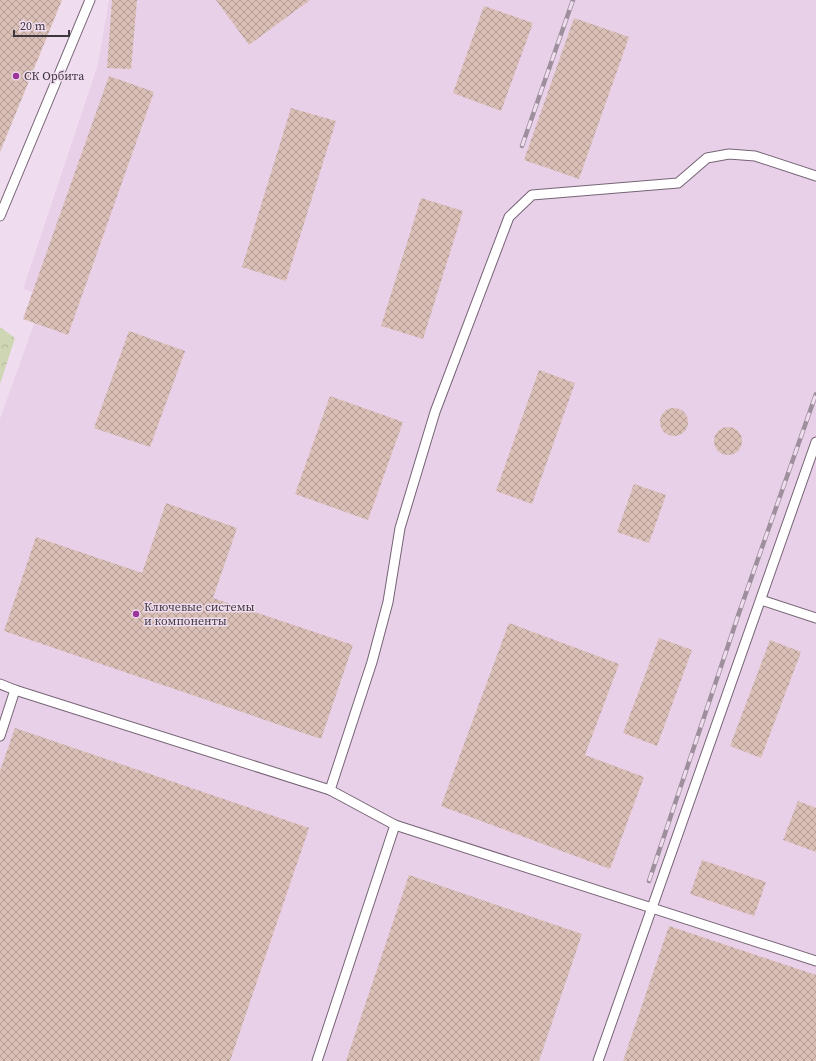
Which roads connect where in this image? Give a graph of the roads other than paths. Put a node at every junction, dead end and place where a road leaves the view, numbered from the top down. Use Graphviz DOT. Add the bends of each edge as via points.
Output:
graph roads {
  1 [pos="90,0"];
  2 [pos="816,176"];
  3 [pos="0,216"];
  4 [pos="816,442"];
  5 [pos="761,600"];
  6 [pos="816,618"];
  7 [pos="0,684"];
  8 [pos="15,690"];
  9 [pos="0,736"];
  10 [pos="330,790"];
  11 [pos="395,825"];
  12 [pos="652,907"];
  13 [pos="816,961"];
  14 [pos="317,1061"];
  15 [pos="598,1061"];
  1 -- 3 [label="lane"];
  2 -- 10 [label="lane" via="755,156 729,154 707,158 678,183 532,195 509,217 435,412 400,528 388,602 372,662"];
  4 -- 5 [label="lane"];
  5 -- 6 [label="lane"];
  5 -- 12 [label="lane"];
  7 -- 8 [label="lane"];
  8 -- 9 [label="lane"];
  8 -- 10 [label="lane"];
  10 -- 11 [label="lane"];
  11 -- 12 [label="lane"];
  11 -- 14 [label="lane"];
  12 -- 13 [label="lane"];
  12 -- 15 [label="lane"];
}
